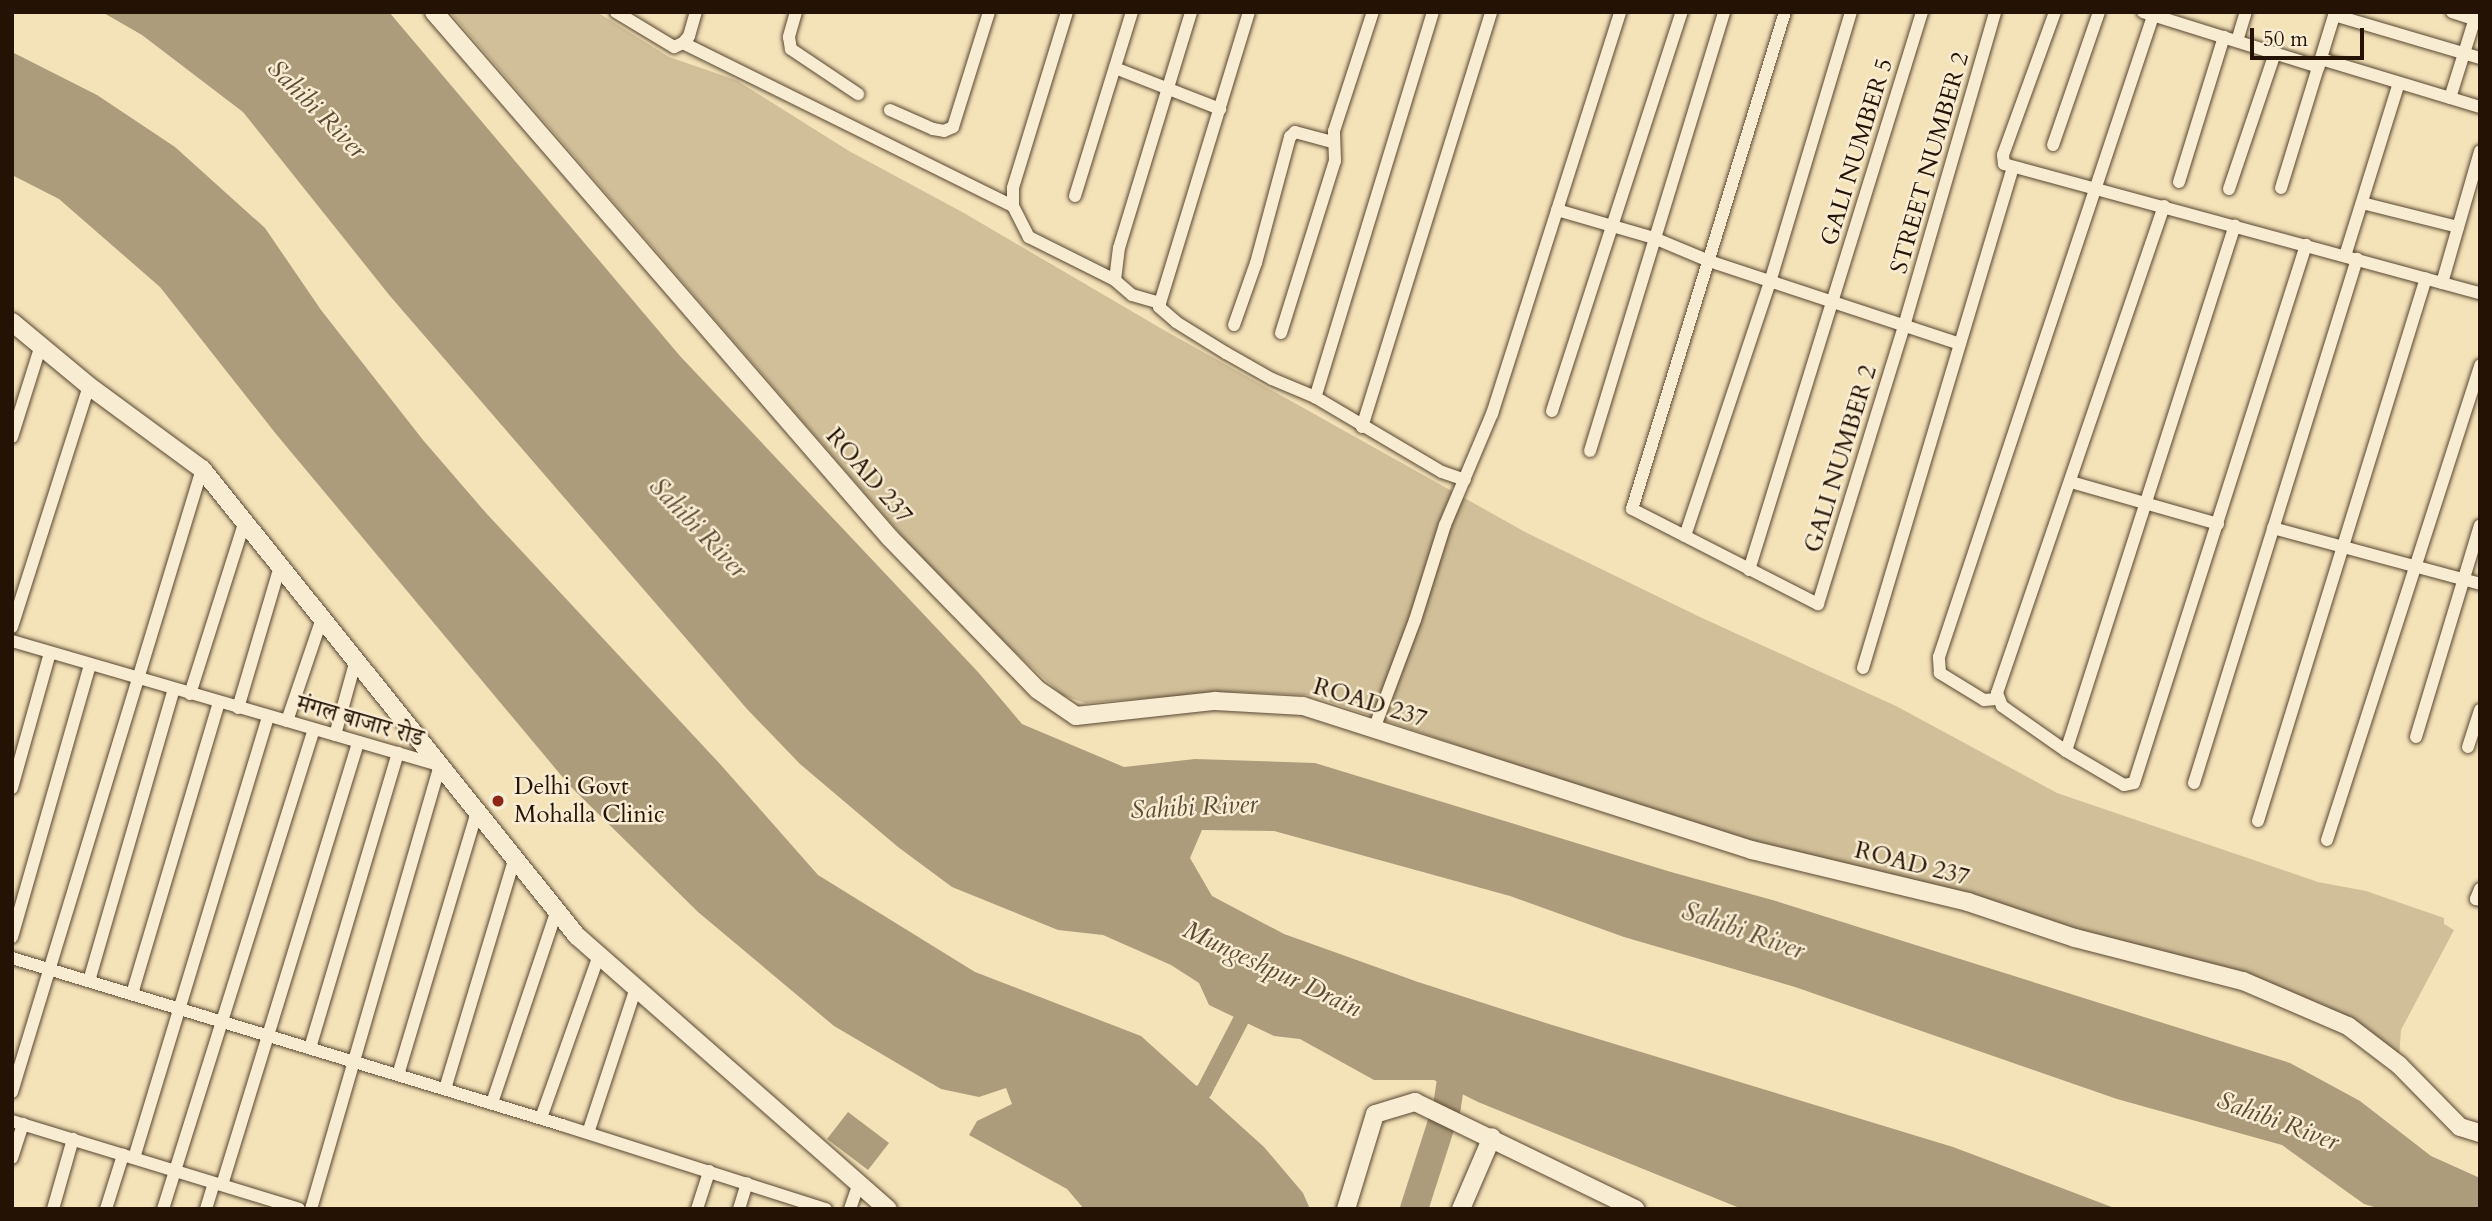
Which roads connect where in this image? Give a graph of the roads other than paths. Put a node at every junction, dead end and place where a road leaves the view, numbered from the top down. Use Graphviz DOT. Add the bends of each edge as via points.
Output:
graph roads {
  1 [pos="434,12"];
  2 [pos="616,12"];
  3 [pos="696,12"];
  4 [pos="796,12"];
  5 [pos="989,12"];
  6 [pos="1067,12"];
  7 [pos="1132,12"];
  8 [pos="1191,12"];
  9 [pos="1249,12"];
  10 [pos="1373,12"];
  11 [pos="1433,12"];
  12 [pos="1491,12"];
  13 [pos="1620,12"];
  14 [pos="1682,12"];
  15 [pos="1724,12"];
  16 [pos="1785,12"];
  17 [pos="1851,12"];
  18 [pos="1922,12"];
  19 [pos="1996,12"];
  20 [pos="2055,12"];
  21 [pos="2099,12"];
  22 [pos="2246,12"];
  23 [pos="2452,12"];
  24 [pos="2148,14"];
  25 [pos="2335,14"];
  26 [pos="2478,17"];
  27 [pos="2181,18"];
  28 [pos="2224,37"];
  29 [pos="2237,41"];
  30 [pos="683,43"];
  31 [pos="2275,53"];
  32 [pos="2464,53"];
  33 [pos="2480,58"];
  34 [pos="2320,63"];
  35 [pos="1115,68"];
  36 [pos="2399,83"];
  37 [pos="1168,87"];
  38 [pos="858,94"];
  39 [pos="2450,99"];
  40 [pos="2480,107"];
  41 [pos="1220,109"];
  42 [pos="890,110"];
  43 [pos="1333,142"];
  44 [pos="2053,145"];
  45 [pos="2480,151"];
  46 [pos="2013,167"];
  47 [pos="2179,182"];
  48 [pos="2281,188"];
  49 [pos="2229,189"];
  50 [pos="2096,190"];
  51 [pos="1075,196"];
  52 [pos="2362,203"];
  53 [pos="1013,206"];
  54 [pos="2164,206"];
  55 [pos="1557,210"];
  56 [pos="1613,225"];
  57 [pos="2235,225"];
  58 [pos="2458,227"];
  59 [pos="1654,238"];
  60 [pos="2306,244"];
  61 [pos="2351,257"];
  62 [pos="1709,261"];
  63 [pos="2426,278"];
  64 [pos="1115,280"];
  65 [pos="1770,282"];
  66 [pos="2441,283"];
  67 [pos="2480,293"];
  68 [pos="1160,303"];
  69 [pos="1833,303"];
  70 [pos="12,322"];
  71 [pos="1234,325"];
  72 [pos="1904,326"];
  73 [pos="1281,333"];
  74 [pos="1960,344"];
  75 [pos="40,348"];
  76 [pos="2480,365"];
  77 [pos="89,386"];
  78 [pos="1315,397"];
  79 [pos="1552,411"];
  80 [pos="1362,427"];
  81 [pos="12,437"];
  82 [pos="1590,451"];
  83 [pos="202,469"];
  84 [pos="1465,480"];
  85 [pos="2071,482"];
  86 [pos="2147,501"];
  87 [pos="245,521"];
  88 [pos="2218,524"];
  89 [pos="2480,525"];
  90 [pos="2273,528"];
  91 [pos="1685,536"];
  92 [pos="2342,548"];
  93 [pos="280,566"];
  94 [pos="2415,568"];
  95 [pos="1749,570"];
  96 [pos="2463,580"];
  97 [pos="2480,584"];
  98 [pos="322,618"];
  99 [pos="12,627"];
  100 [pos="12,641"];
  101 [pos="50,653"];
  102 [pos="356,660"];
  103 [pos="90,665"];
  104 [pos="1863,668"];
  105 [pos="136,678"];
  106 [pos="174,689"];
  107 [pos="190,694"];
  108 [pos="1997,699"];
  109 [pos="219,702"];
  110 [pos="238,708"];
  111 [pos="2480,710"];
  112 [pos="268,716"];
  113 [pos="287,721"];
  114 [pos="314,729"];
  115 [pos="1374,729"];
  116 [pos="335,735"];
  117 [pos="2416,737"];
  118 [pos="358,742"];
  119 [pos="2468,747"];
  120 [pos="2066,751"];
  121 [pos="398,753"];
  122 [pos="440,765"];
  123 [pos="2194,783"];
  124 [pos="12,788"];
  125 [pos="477,811"];
  126 [pos="2258,821"];
  127 [pos="2328,840"];
  128 [pos="514,858"];
  129 [pos="2480,889"];
  130 [pos="2480,900"];
  131 [pos="557,910"];
  132 [pos="12,937"];
  133 [pos="599,955"];
  134 [pos="12,958"];
  135 [pos="50,970"];
  136 [pos="89,981"];
  137 [pos="636,988"];
  138 [pos="132,994"];
  139 [pos="177,1008"];
  140 [pos="222,1021"];
  141 [pos="268,1035"];
  142 [pos="310,1048"];
  143 [pos="356,1062"];
  144 [pos="398,1075"];
  145 [pos="445,1089"];
  146 [pos="12,1091"];
  147 [pos="492,1103"];
  148 [pos="541,1118"];
  149 [pos="17,1122"];
  150 [pos="588,1133"];
  151 [pos="2480,1133"];
  152 [pos="1492,1137"];
  153 [pos="73,1139"];
  154 [pos="128,1156"];
  155 [pos="12,1158"];
  156 [pos="175,1170"];
  157 [pos="709,1171"];
  158 [pos="747,1183"];
  159 [pos="859,1183"];
  160 [pos="218,1184"];
  161 [pos="265,1204"];
  162 [pos="795,1204"];
  163 [pos="53,1209"];
  164 [pos="106,1209"];
  165 [pos="163,1209"];
  166 [pos="206,1209"];
  167 [pos="299,1209"];
  168 [pos="311,1209"];
  169 [pos="697,1209"];
  170 [pos="739,1209"];
  171 [pos="826,1209"];
  172 [pos="850,1209"];
  173 [pos="888,1209"];
  174 [pos="1346,1209"];
  175 [pos="1461,1209"];
  176 [pos="1635,1209"];
  1 -- 115 [label="street, ROAD 237" via="890,538 1038,690 1076,716 1215,701 1303,706"];
  2 -- 30 [label="street" via="674,47"];
  3 -- 30 [label="street"];
  4 -- 38 [label="street" via="789,37 791,49"];
  5 -- 42 [label="street" via="953,127 933,129"];
  6 -- 53 [label="street" via="1013,188"];
  7 -- 35 [label="street"];
  8 -- 37 [label="street"];
  9 -- 41 [label="street"];
  10 -- 43 [label="street"];
  11 -- 78 [label="street"];
  12 -- 80 [label="street"];
  13 -- 55 [label="street"];
  14 -- 56 [label="street"];
  15 -- 59 [label="street"];
  16 -- 62 [label="street"];
  17 -- 65 [label="street"];
  18 -- 69 [label="street, GALI NUMBER 5"];
  19 -- 72 [label="street, STREET NUMBER 2"];
  20 -- 46 [label="street" via="2003,155 2004,164"];
  21 -- 44 [label="street"];
  22 -- 29 [label="street"];
  23 -- 26 [label="street"];
  24 -- 27 [label="street"];
  24 -- 50 [label="street"];
  25 -- 32 [label="street"];
  25 -- 34 [label="street"];
  26 -- 32 [label="street"];
  27 -- 28 [label="street"];
  28 -- 29 [label="street"];
  28 -- 47 [label="street"];
  29 -- 31 [label="street"];
  30 -- 53 [label="street"];
  31 -- 34 [label="street"];
  31 -- 49 [label="street"];
  32 -- 33 [label="street"];
  32 -- 39 [label="street"];
  34 -- 36 [label="street"];
  34 -- 48 [label="street"];
  35 -- 37 [label="street"];
  35 -- 51 [label="street"];
  36 -- 39 [label="street"];
  36 -- 52 [label="street"];
  37 -- 41 [label="street"];
  37 -- 64 [label="street" via="1119,248"];
  39 -- 40 [label="street"];
  41 -- 68 [label="street"];
  43 -- 71 [label="street" via="1295,132 1290,137 1256,264"];
  43 -- 73 [label="street" via="1335,161"];
  45 -- 58 [label="street"];
  46 -- 50 [label="street"];
  46 -- 74 [label="street"];
  50 -- 54 [label="street"];
  50 -- 108 [label="street" via="1940,657 1940,673 1984,700"];
  52 -- 58 [label="street"];
  52 -- 61 [label="street"];
  53 -- 64 [label="street" via="1029,237"];
  54 -- 57 [label="street"];
  54 -- 85 [label="street"];
  55 -- 56 [label="street"];
  55 -- 84 [label="street" via="1500,391"];
  56 -- 59 [label="street"];
  56 -- 79 [label="street"];
  57 -- 60 [label="street"];
  57 -- 86 [label="street"];
  58 -- 66 [label="street"];
  59 -- 62 [label="street"];
  59 -- 82 [label="street"];
  60 -- 61 [label="street"];
  60 -- 88 [label="street"];
  61 -- 63 [label="street"];
  61 -- 90 [label="street"];
  62 -- 65 [label="street"];
  62 -- 91 [label="street" via="1632,509"];
  63 -- 66 [label="street"];
  63 -- 92 [label="street"];
  64 -- 68 [label="street" via="1132,295"];
  65 -- 69 [label="street"];
  65 -- 91 [label="street"];
  66 -- 67 [label="street"];
  68 -- 78 [label="street" via="1165,314 1226,353"];
  69 -- 72 [label="street"];
  69 -- 95 [label="street, GALI NUMBER 5"];
  70 -- 75 [label="street"];
  72 -- 74 [label="street"];
  72 -- 95 [label="street, GALI NUMBER 2" via="1818,604"];
  74 -- 104 [label="street"];
  75 -- 77 [label="street"];
  75 -- 81 [label="street"];
  76 -- 94 [label="street"];
  77 -- 83 [label="street"];
  77 -- 99 [label="street"];
  78 -- 80 [label="street"];
  80 -- 84 [label="street"];
  83 -- 87 [label="street"];
  83 -- 105 [label="street"];
  84 -- 115 [label="street"];
  85 -- 86 [label="street"];
  85 -- 108 [label="street"];
  86 -- 88 [label="street"];
  86 -- 120 [label="street"];
  87 -- 93 [label="street"];
  87 -- 107 [label="street"];
  88 -- 120 [label="street" via="2134,783 2124,785"];
  89 -- 96 [label="street"];
  90 -- 92 [label="street"];
  90 -- 123 [label="street"];
  91 -- 95 [label="street"];
  92 -- 94 [label="street"];
  92 -- 126 [label="street"];
  93 -- 98 [label="street"];
  93 -- 110 [label="street"];
  94 -- 96 [label="street"];
  94 -- 127 [label="street"];
  96 -- 97 [label="street"];
  96 -- 117 [label="street"];
  98 -- 102 [label="street"];
  98 -- 113 [label="street"];
  100 -- 101 [label="street, मंगल बाजार रोड"];
  101 -- 103 [label="street, मंगल बाजार रोड"];
  101 -- 124 [label="street"];
  102 -- 116 [label="street"];
  102 -- 122 [label="street"];
  103 -- 105 [label="street, मंगल बाजार रोड"];
  103 -- 132 [label="street"];
  105 -- 106 [label="street, मंगल बाजार रोड"];
  105 -- 135 [label="street"];
  106 -- 107 [label="street, मंगल बाजार रोड"];
  106 -- 136 [label="street"];
  107 -- 109 [label="street, मंगल बाजार रोड"];
  108 -- 120 [label="street"];
  109 -- 110 [label="street, मंगल बाजार रोड"];
  109 -- 138 [label="street"];
  110 -- 112 [label="street, मंगल बाजार रोड"];
  111 -- 119 [label="street"];
  112 -- 113 [label="street, मंगल बाजार रोड"];
  112 -- 139 [label="street"];
  113 -- 114 [label="street, मंगल बाजार रोड"];
  114 -- 116 [label="street, मंगल बाजार रोड"];
  114 -- 140 [label="street"];
  115 -- 151 [label="street, ROAD 237" via="1752,850 1968,902 2075,938 2243,981 2348,1026 2399,1065 2460,1127"];
  116 -- 118 [label="street, मंगल बाजार रोड"];
  118 -- 121 [label="street, मंगल बाजार रोड"];
  118 -- 141 [label="street"];
  121 -- 122 [label="street, मंगल बाजार रोड"];
  121 -- 142 [label="street"];
  122 -- 125 [label="street"];
  122 -- 143 [label="street, मंगल बाजार रोड"];
  125 -- 128 [label="street"];
  125 -- 144 [label="street"];
  128 -- 131 [label="street"];
  128 -- 145 [label="street"];
  129 -- 130 [label="street" via="2476,899"];
  131 -- 133 [label="street"];
  131 -- 147 [label="street"];
  133 -- 137 [label="street"];
  133 -- 148 [label="street"];
  134 -- 135 [label="street"];
  135 -- 136 [label="street"];
  135 -- 146 [label="street"];
  136 -- 138 [label="street"];
  137 -- 150 [label="street"];
  137 -- 159 [label="street"];
  138 -- 139 [label="street"];
  139 -- 140 [label="street"];
  139 -- 154 [label="street"];
  140 -- 141 [label="street"];
  140 -- 156 [label="street"];
  141 -- 142 [label="street"];
  141 -- 160 [label="street"];
  142 -- 143 [label="street"];
  143 -- 144 [label="street"];
  143 -- 168 [label="street, मंगल बाजार रोड"];
  144 -- 145 [label="street"];
  145 -- 147 [label="street"];
  147 -- 148 [label="street"];
  148 -- 150 [label="street"];
  149 -- 153 [label="street"];
  149 -- 155 [label="street"];
  150 -- 157 [label="street"];
  152 -- 174 [label="street" via="1415,1102 1379,1111 1371,1120"];
  152 -- 175 [label="street"];
  152 -- 176 [label="street"];
  153 -- 154 [label="street"];
  153 -- 163 [label="street"];
  154 -- 156 [label="street"];
  154 -- 164 [label="street"];
  156 -- 160 [label="street"];
  156 -- 165 [label="street"];
  157 -- 158 [label="street"];
  157 -- 169 [label="street"];
  158 -- 162 [label="street"];
  158 -- 170 [label="street"];
  159 -- 172 [label="street"];
  159 -- 173 [label="street"];
  160 -- 161 [label="street"];
  160 -- 166 [label="street"];
  161 -- 167 [label="street"];
  162 -- 171 [label="street"];
}
